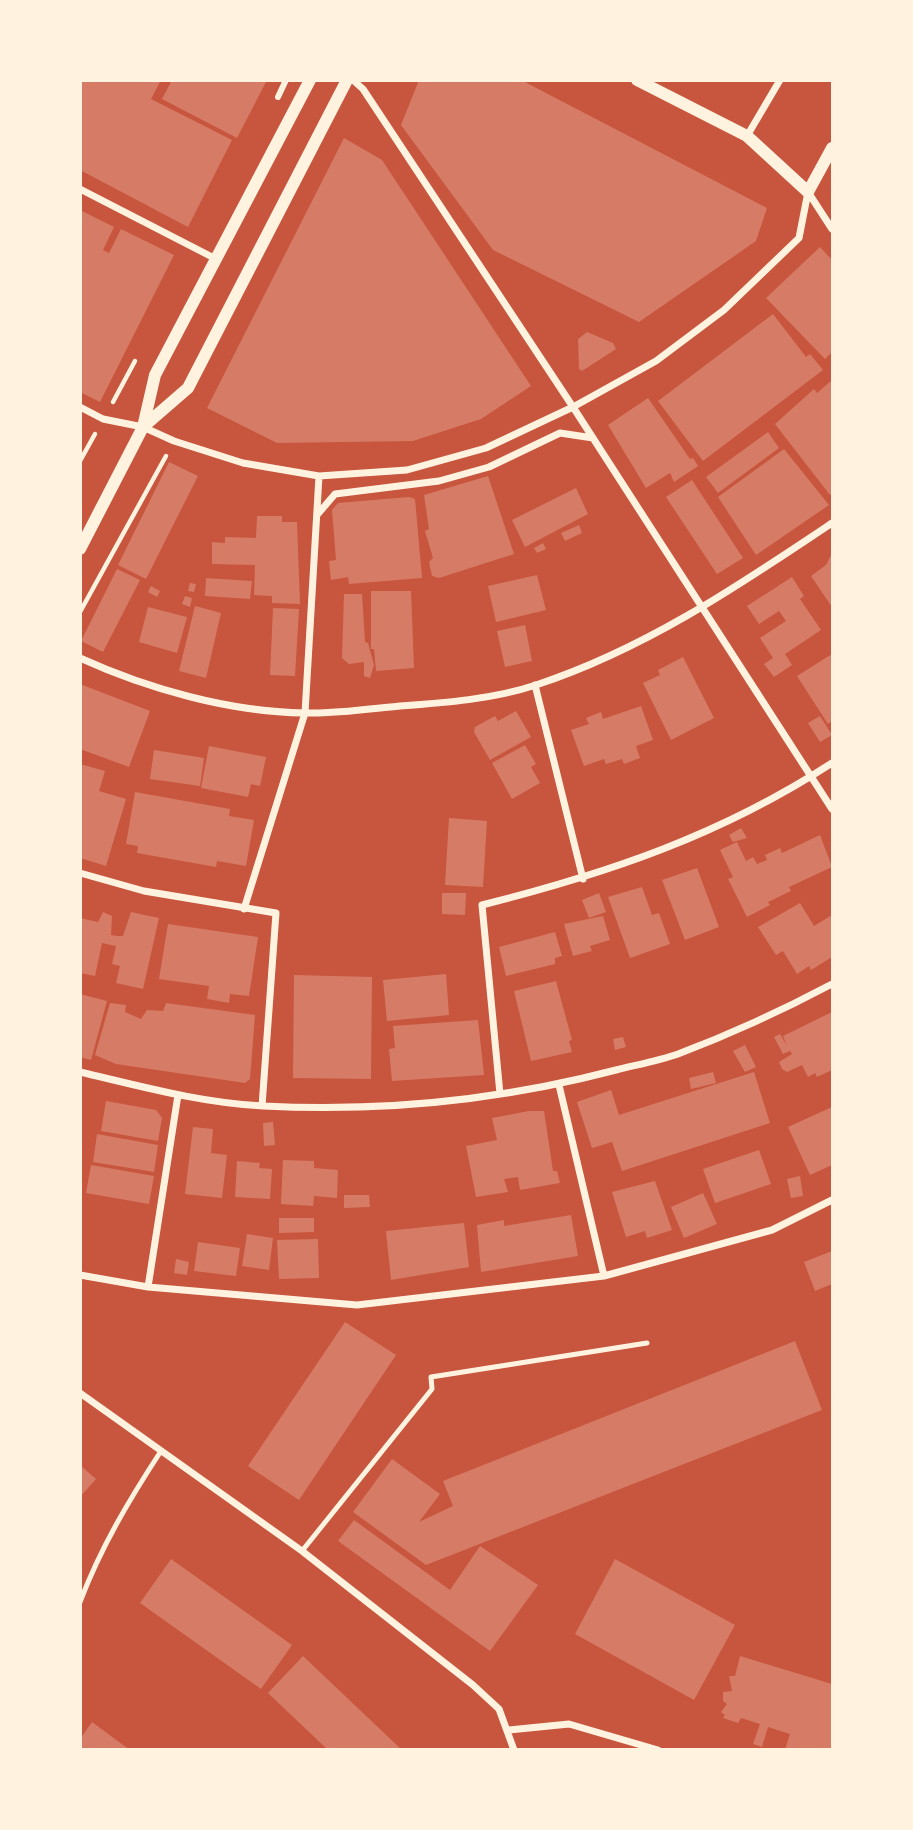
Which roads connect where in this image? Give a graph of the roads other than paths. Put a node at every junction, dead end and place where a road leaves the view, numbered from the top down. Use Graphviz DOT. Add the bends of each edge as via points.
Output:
graph roads {
  1 [pos="286,80"];
  2 [pos="310,80"];
  3 [pos="347,80"];
  4 [pos="353,80"];
  5 [pos="637,80"];
  6 [pos="780,80"];
  7 [pos="278,97"];
  8 [pos="747,136"];
  9 [pos="832,148"];
  10 [pos="80,189"];
  11 [pos="808,192"];
  12 [pos="832,229"];
  13 [pos="216,259"];
  14 [pos="573,407"];
  15 [pos="80,408"];
  16 [pos="143,427"];
  17 [pos="593,438"];
  18 [pos="319,476"];
  19 [pos="317,515"];
  20 [pos="832,523"];
  21 [pos="80,549"];
  22 [pos="702,610"];
  23 [pos="80,658"];
  24 [pos="535,685"];
  25 [pos="305,713"];
  26 [pos="832,763"];
  27 [pos="811,777"];
  28 [pos="832,809"];
  29 [pos="80,873"];
  30 [pos="583,879"];
  31 [pos="244,909"];
  32 [pos="832,984"];
  33 [pos="80,1072"];
  34 [pos="559,1085"];
  35 [pos="178,1094"];
  36 [pos="500,1094"];
  37 [pos="262,1106"];
  38 [pos="832,1200"];
  39 [pos="80,1275"];
  40 [pos="604,1276"];
  41 [pos="149,1287"];
  42 [pos="647,1343"];
  43 [pos="80,1393"];
  44 [pos="161,1451"];
  45 [pos="302,1551"];
  46 [pos="80,1602"];
  47 [pos="509,1730"];
  48 [pos="514,1749"];
  49 [pos="658,1749"];
  1 -- 7 [label="street"];
  2 -- 13 [label="street"];
  3 -- 16 [label="street" via="188,388"];
  4 -- 14 [label="street"];
  5 -- 8 [label="street"];
  6 -- 8 [label="street"];
  8 -- 11 [label="street"];
  9 -- 11 [label="street"];
  10 -- 13 [label="street"];
  11 -- 12 [label="street"];
  11 -- 14 [label="street" via="799,238 724,310 656,361"];
  13 -- 16 [label="street" via="155,375"];
  14 -- 17 [label="street"];
  14 -- 18 [label="street" via="486,448 421,466"];
  15 -- 16 [label="street" via="103,419"];
  16 -- 18 [label="street" via="243,463"];
  16 -- 21 [label="street"];
  17 -- 19 [label="street" via="560,433 489,467 439,481 335,494"];
  17 -- 22 [label="street"];
  18 -- 19 [label="street"];
  19 -- 25 [label="street"];
  20 -- 22 [label="street"];
  22 -- 24 [label="street"];
  22 -- 27 [label="street"];
  23 -- 25 [label="street" via="129,680 212,701"];
  24 -- 25 [label="street" via="439,704"];
  24 -- 30 [label="street"];
  25 -- 31 [label="street"];
  26 -- 27 [label="street"];
  27 -- 28 [label="street"];
  27 -- 30 [label="street" via="700,836"];
  29 -- 31 [label="street" via="144,891"];
  30 -- 36 [label="street" via="482,905"];
  31 -- 37 [label="street" via="275,914"];
  32 -- 34 [label="street" via="675,1055"];
  33 -- 35 [label="street"];
  34 -- 36 [label="street"];
  34 -- 40 [label="street"];
  35 -- 37 [label="street"];
  35 -- 41 [label="street"];
  36 -- 37 [label="street" via="393,1106"];
  38 -- 40 [label="street" via="772,1230"];
  39 -- 41 [label="street"];
  40 -- 41 [label="street" via="357,1305"];
  42 -- 45 [label="lane" via="431,1377 432,1389"];
  43 -- 44 [label="street"];
  44 -- 45 [label="street"];
  44 -- 46 [label="lane" via="118,1518"];
  45 -- 47 [label="street" via="473,1685 499,1709"];
  47 -- 48 [label="street"];
  47 -- 49 [label="street" via="569,1724"];
}
